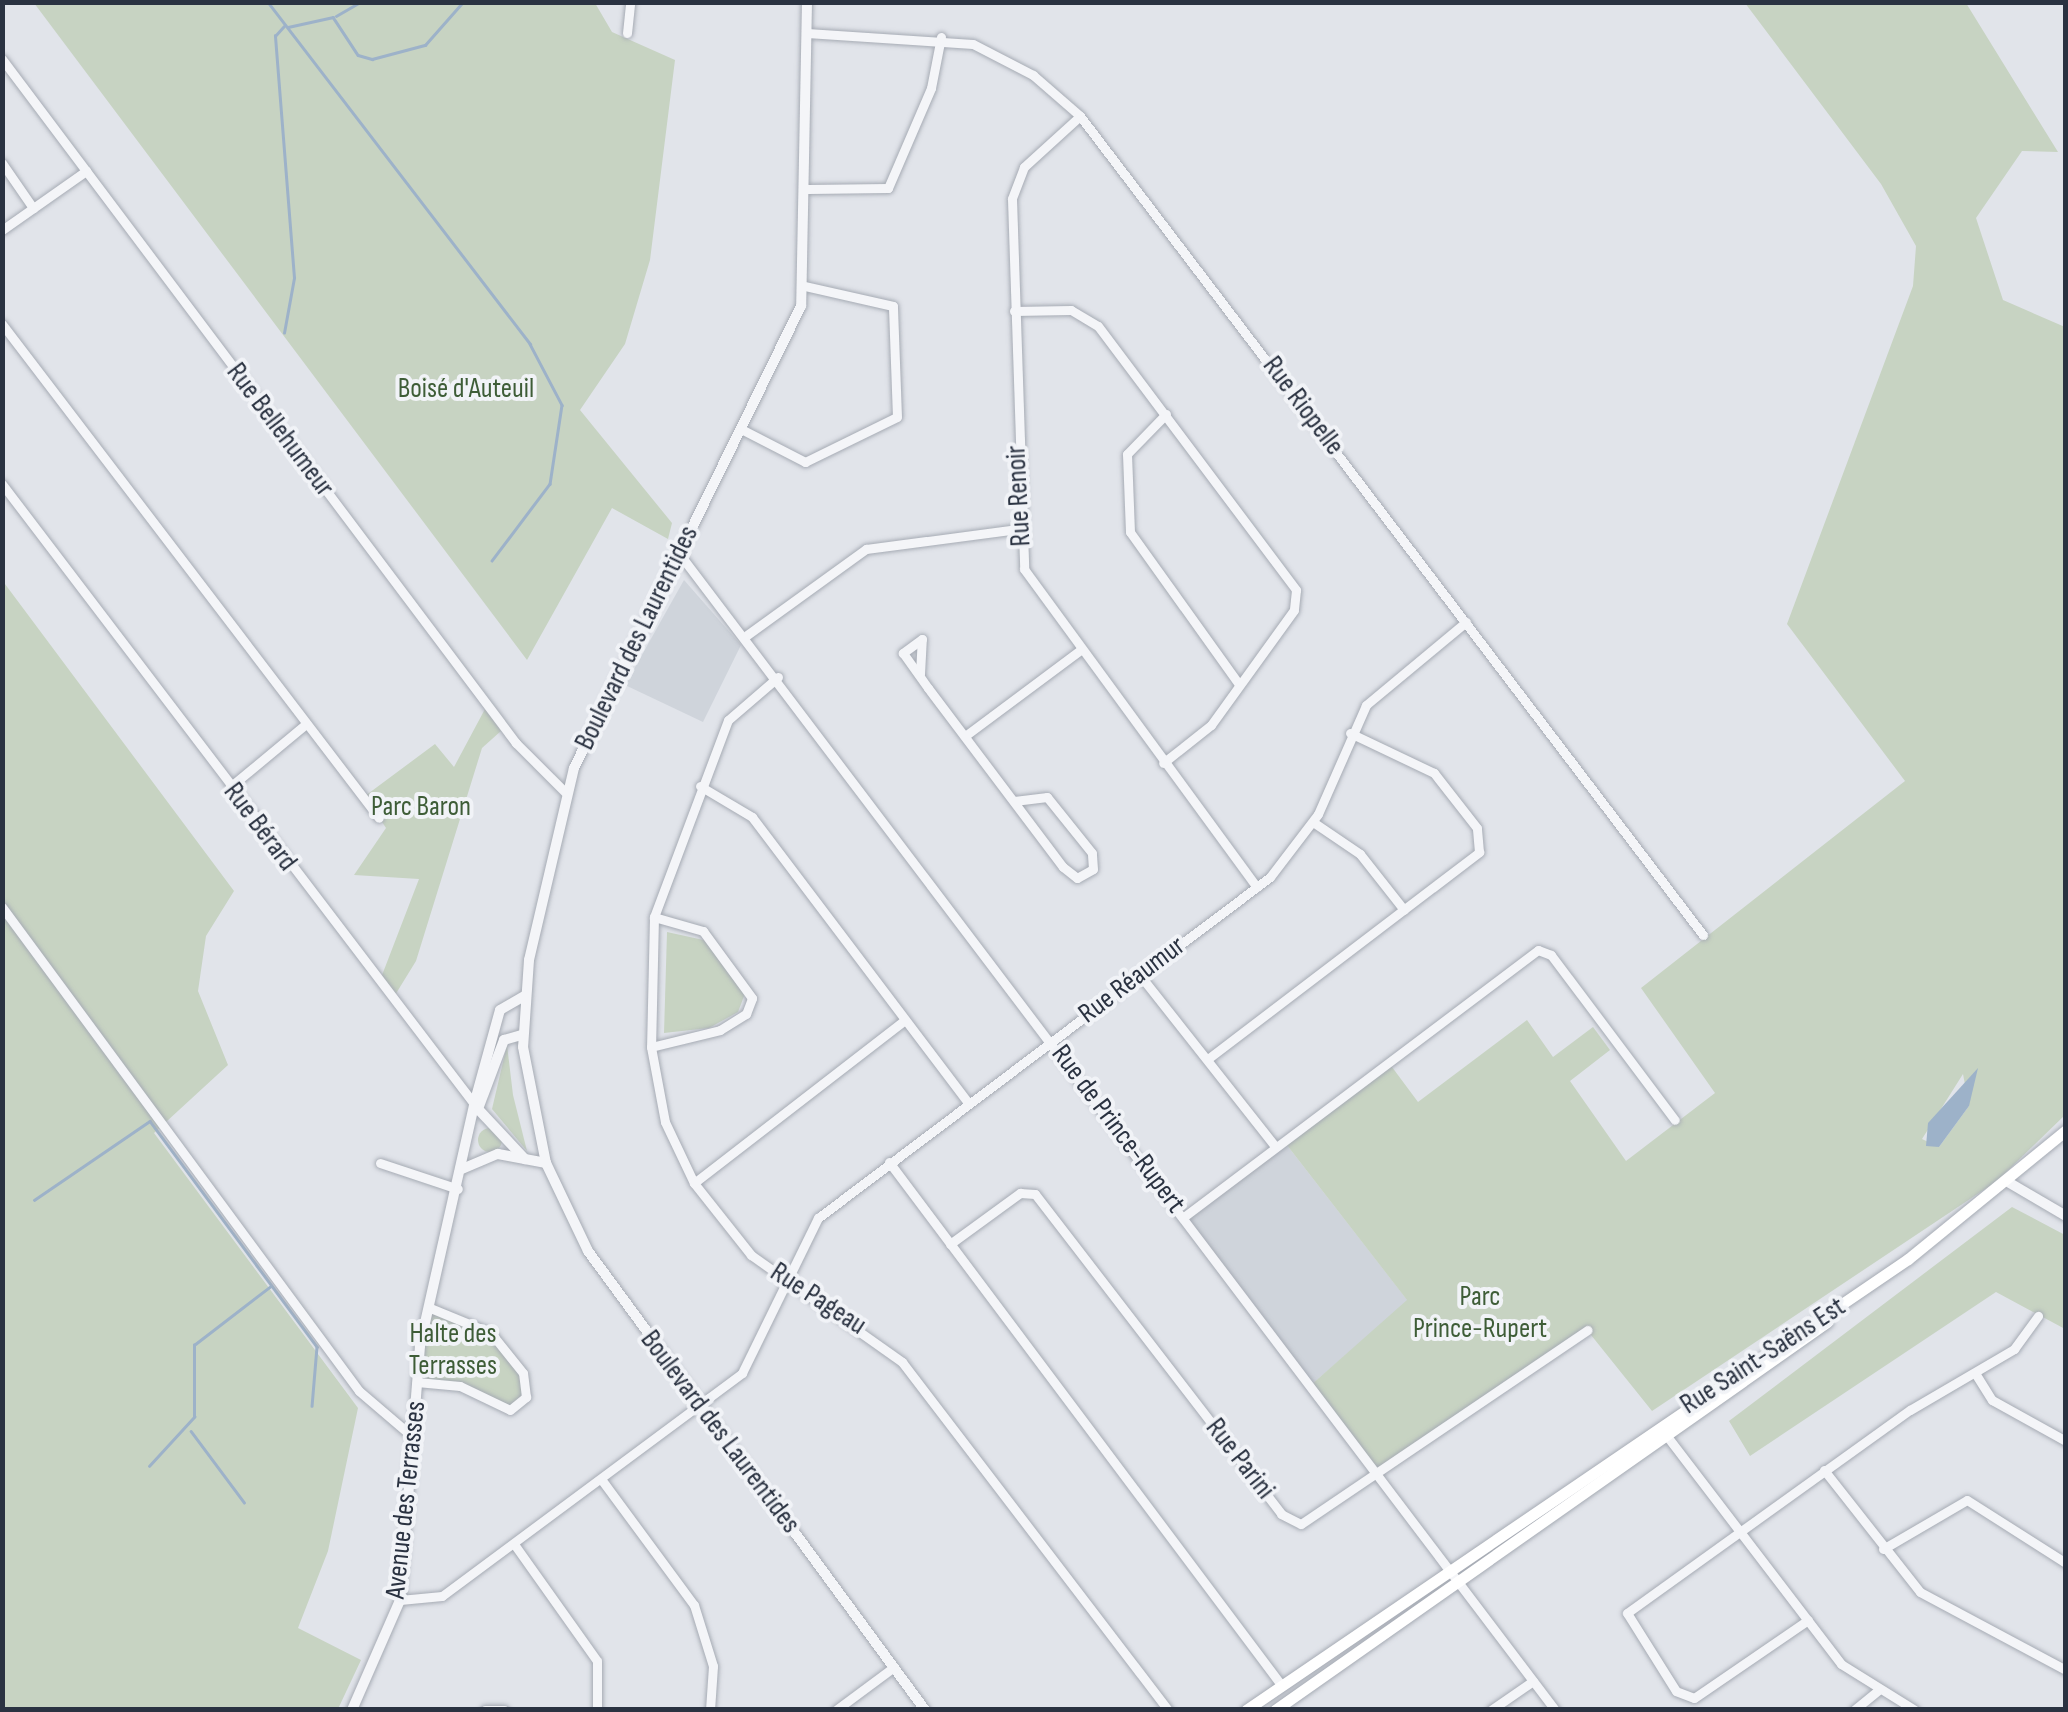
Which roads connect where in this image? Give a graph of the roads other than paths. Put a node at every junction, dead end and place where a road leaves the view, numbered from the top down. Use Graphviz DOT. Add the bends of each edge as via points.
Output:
graph roads {
  1 [pos="630,2"];
  2 [pos="807,2"];
  3 [pos="627,33"];
  4 [pos="807,33"];
  5 [pos="940,37"];
  6 [pos="2,59"];
  7 [pos="1080,116"];
  8 [pos="2,163"];
  9 [pos="86,170"];
  10 [pos="808,189"];
  11 [pos="33,208"];
  12 [pos="2,230"];
  13 [pos="805,286"];
  14 [pos="1014,310"];
  15 [pos="2,324"];
  16 [pos="1166,414"];
  17 [pos="743,430"];
  18 [pos="2,484"];
  19 [pos="1018,529"];
  20 [pos="678,552"];
  21 [pos="1466,622"];
  22 [pos="747,636"];
  23 [pos="1078,651"];
  24 [pos="920,674"];
  25 [pos="778,677"];
  26 [pos="1239,684"];
  27 [pos="306,724"];
  28 [pos="1350,733"];
  29 [pos="965,736"];
  30 [pos="1163,762"];
  31 [pos="700,786"];
  32 [pos="230,787"];
  33 [pos="566,792"];
  34 [pos="1014,801"];
  35 [pos="379,818"];
  36 [pos="1313,822"];
  37 [pos="1257,888"];
  38 [pos="2,907"];
  39 [pos="1404,910"];
  40 [pos="654,918"];
  41 [pos="1703,935"];
  42 [pos="1139,974"];
  43 [pos="524,996"];
  44 [pos="902,1022"];
  45 [pos="522,1035"];
  46 [pos="1051,1041"];
  47 [pos="650,1048"];
  48 [pos="1209,1058"];
  49 [pos="968,1103"];
  50 [pos="478,1109"];
  51 [pos="1675,1120"];
  52 [pos="2066,1130"];
  53 [pos="1275,1146"];
  54 [pos="526,1160"];
  55 [pos="889,1162"];
  56 [pos="380,1163"];
  57 [pos="546,1163"];
  58 [pos="462,1169"];
  59 [pos="694,1182"];
  60 [pos="2008,1182"];
  61 [pos="458,1189"];
  62 [pos="1184,1216"];
  63 [pos="2066,1216"];
  64 [pos="950,1244"];
  65 [pos="785,1281"];
  66 [pos="1873,1284"];
  67 [pos="428,1307"];
  68 [pos="2038,1316"];
  69 [pos="1588,1330"];
  70 [pos="1974,1374"];
  71 [pos="418,1382"];
  72 [pos="700,1406"];
  73 [pos="1658,1424"];
  74 [pos="414,1438"];
  75 [pos="1670,1440"];
  76 [pos="2066,1441"];
  77 [pos="1824,1470"];
  78 [pos="1377,1473"];
  79 [pos="601,1479"];
  80 [pos="1740,1529"];
  81 [pos="514,1544"];
  82 [pos="1883,1550"];
  83 [pos="2066,1563"];
  84 [pos="1448,1568"];
  85 [pos="1462,1586"];
  86 [pos="400,1600"];
  87 [pos="1808,1620"];
  88 [pos="894,1667"];
  89 [pos="2066,1670"];
  90 [pos="1533,1681"];
  91 [pos="1282,1686"];
  92 [pos="1879,1690"];
  93 [pos="352,1710"];
  94 [pos="485,1710"];
  95 [pos="504,1710"];
  96 [pos="598,1710"];
  97 [pos="710,1710"];
  98 [pos="836,1710"];
  99 [pos="925,1710"];
  100 [pos="1168,1710"];
  101 [pos="1246,1710"];
  102 [pos="1275,1710"];
  103 [pos="1491,1710"];
  104 [pos="1555,1710"];
  105 [pos="1854,1710"];
  106 [pos="1915,1710"];
  1 -- 3 [label="street"];
  2 -- 4 [label="street, Boulevard des Laurentides"];
  4 -- 5 [label="street, Rue Riopelle"];
  4 -- 10 [label="street, Boulevard des Laurentides"];
  5 -- 7 [label="street, Rue Riopelle" via="1003,58"];
  5 -- 10 [label="street" via="931,88 888,188"];
  6 -- 9 [label="street, Rue Bellehumeur"];
  7 -- 14 [label="street, Rue Renoir" via="1014,186"];
  7 -- 21 [label="street, Rue Riopelle"];
  8 -- 11 [label="street"];
  9 -- 11 [label="street"];
  9 -- 33 [label="street, Rue Bellehumeur" via="516,743"];
  10 -- 13 [label="street, Boulevard des Laurentides"];
  11 -- 12 [label="street"];
  13 -- 17 [label="street, Boulevard des Laurentides" via="788,346"];
  13 -- 17 [label="street" via="893,306 897,416 806,462"];
  14 -- 16 [label="street" via="1090,318"];
  14 -- 19 [label="street, Rue Renoir"];
  15 -- 27 [label="street"];
  16 -- 26 [label="street" via="1127,454 1130,532"];
  16 -- 26 [label="street" via="1292,583 1296,604"];
  17 -- 20 [label="street, Boulevard des Laurentides"];
  18 -- 32 [label="street, Rue Bérard"];
  19 -- 22 [label="street" via="866,548"];
  19 -- 23 [label="street, Rue Renoir" via="1027,578"];
  20 -- 22 [label="street, Rue de Prince-Rupert"];
  20 -- 33 [label="street, Boulevard des Laurentides"];
  21 -- 28 [label="street, Rue Réaumur" via="1381,689"];
  21 -- 41 [label="street, Rue Riopelle"];
  22 -- 25 [label="street, Rue de Prince-Rupert"];
  23 -- 29 [label="street"];
  23 -- 30 [label="street, Rue Renoir"];
  24 -- 29 [label="street"];
  25 -- 31 [label="street, Rue Pageau" via="728,720"];
  25 -- 46 [label="street, Rue de Prince-Rupert"];
  26 -- 30 [label="street" via="1204,732"];
  27 -- 32 [label="street"];
  27 -- 35 [label="street"];
  28 -- 36 [label="street, Rue Réaumur"];
  28 -- 39 [label="street" via="1426,765 1482,839 1470,860"];
  29 -- 34 [label="street"];
  30 -- 37 [label="street, Rue Renoir"];
  31 -- 40 [label="street, Rue Pageau"];
  31 -- 44 [label="street" via="752,817"];
  32 -- 50 [label="street, Rue Bérard"];
  33 -- 43 [label="street, Boulevard des Laurentides"];
  34 -- 34 [label="street" via="1071,875 1093,869 1092,853 1047,797"];
  36 -- 37 [label="street, Rue Réaumur"];
  36 -- 39 [label="street" via="1360,854"];
  37 -- 42 [label="street, Rue Réaumur"];
  38 -- 74 [label="street" via="359,1390"];
  39 -- 48 [label="street"];
  40 -- 47 [label="street, Rue Pageau"];
  40 -- 47 [label="street" via="702,931 752,998 746,1014 720,1030"];
  42 -- 46 [label="street, Rue Réaumur"];
  42 -- 48 [label="street"];
  43 -- 45 [label="street, Boulevard des Laurentides"];
  43 -- 50 [label="street, Avenue des Terrasses" via="500,1010"];
  44 -- 49 [label="street"];
  44 -- 59 [label="street"];
  45 -- 50 [label="street, Avenue des Terrasses" via="504,1040"];
  45 -- 57 [label="street, Boulevard des Laurentides"];
  46 -- 49 [label="street, Rue Réaumur"];
  46 -- 62 [label="street, Rue de Prince-Rupert"];
  47 -- 59 [label="street, Rue Pageau" via="665,1122"];
  48 -- 53 [label="street"];
  49 -- 55 [label="street, Rue Réaumur"];
  50 -- 54 [label="street, Rue Bérard"];
  50 -- 58 [label="street, Avenue des Terrasses"];
  51 -- 53 [label="street" via="1552,955 1538,950"];
  52 -- 60 [label="main road"];
  53 -- 62 [label="street"];
  54 -- 57 [label="street"];
  54 -- 58 [label="street" via="496,1154"];
  55 -- 64 [label="street"];
  55 -- 65 [label="street, Rue Réaumur" via="818,1218"];
  56 -- 61 [label="street"];
  57 -- 72 [label="street, Boulevard des Laurentides" via="594,1260"];
  58 -- 61 [label="street, Avenue des Terrasses"];
  59 -- 65 [label="street, Rue Pageau" via="722,1224"];
  60 -- 63 [label="street"];
  60 -- 66 [label="main road"];
  61 -- 67 [label="street, Avenue des Terrasses"];
  62 -- 78 [label="street, Rue de Prince-Rupert"];
  64 -- 78 [label="street, Rue Parini" via="1020,1193 1035,1194 1281,1514 1302,1524"];
  64 -- 91 [label="street"];
  65 -- 72 [label="street, Rue Réaumur" via="754,1358"];
  65 -- 100 [label="street, Rue Pageau" via="902,1362"];
  66 -- 73 [label="main road, Rue Saint-Saëns Est"];
  66 -- 75 [label="main road, Rue Saint-Saëns Est"];
  67 -- 71 [label="street, Avenue des Terrasses"];
  67 -- 71 [label="street" via="491,1333 523,1373 526,1397 510,1410 460,1386"];
  68 -- 70 [label="street" via="2014,1349"];
  69 -- 78 [label="street, Rue Parini"];
  70 -- 76 [label="street" via="1992,1400"];
  70 -- 77 [label="street"];
  71 -- 74 [label="street, Avenue des Terrasses"];
  72 -- 79 [label="street, Rue Réaumur"];
  72 -- 88 [label="street, Boulevard des Laurentides"];
  73 -- 75 [label="street"];
  73 -- 84 [label="main road, Rue Saint-Saëns Est"];
  74 -- 86 [label="street, Avenue des Terrasses"];
  75 -- 80 [label="street"];
  75 -- 85 [label="main road, Rue Saint-Saëns Est"];
  77 -- 80 [label="street"];
  77 -- 82 [label="street"];
  78 -- 84 [label="street, Rue de Prince-Rupert"];
  79 -- 81 [label="street, Rue Réaumur"];
  79 -- 97 [label="street" via="694,1604 713,1666"];
  80 -- 87 [label="street"];
  80 -- 87 [label="street" via="1633,1603 1633,1634 1676,1690 1694,1698"];
  81 -- 86 [label="street, Rue Réaumur" via="442,1596"];
  81 -- 96 [label="street" via="597,1661"];
  82 -- 83 [label="street" via="1967,1500"];
  82 -- 89 [label="street" via="1934,1603"];
  84 -- 85 [label="street, Rue de Prince-Rupert"];
  84 -- 91 [label="main road, Rue Saint-Saëns Est"];
  85 -- 90 [label="street, Rue de Prince-Rupert"];
  85 -- 102 [label="main road, Rue Saint-Saëns Est"];
  86 -- 93 [label="street, Avenue des Terrasses"];
  87 -- 92 [label="street" via="1841,1664"];
  88 -- 98 [label="street"];
  88 -- 99 [label="street, Boulevard des Laurentides"];
  90 -- 103 [label="street"];
  90 -- 104 [label="street, Rue de Prince-Rupert"];
  91 -- 101 [label="main road, Rue Saint-Saëns Est"];
  92 -- 105 [label="street"];
  92 -- 106 [label="street"];
  94 -- 95 [label="street"];
}
